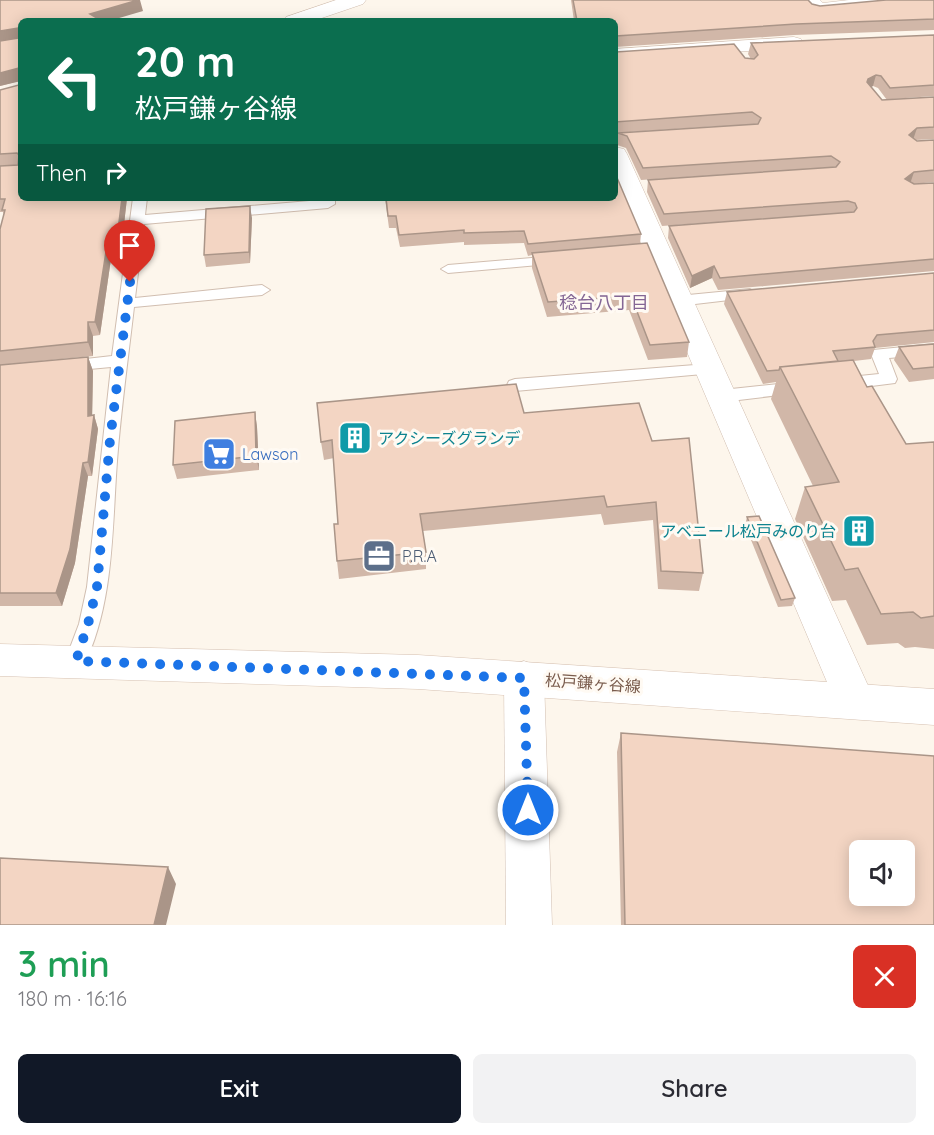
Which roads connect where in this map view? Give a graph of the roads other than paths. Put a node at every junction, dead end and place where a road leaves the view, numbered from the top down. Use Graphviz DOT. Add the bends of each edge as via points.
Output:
graph roads {
  1 [pos="356,0"];
  2 [pos="808,0"];
  3 [pos="908,0"];
  4 [pos="302,18"];
  5 [pos="817,42"];
  6 [pos="618,55"];
  7 [pos="624,173"];
  8 [pos="140,201"];
  9 [pos="328,201"];
  10 [pos="138,220"];
  11 [pos="575,258"];
  12 [pos="448,269"];
  13 [pos="262,290"];
  14 [pos="771,292"];
  15 [pos="678,301"];
  16 [pos="128,303"];
  17 [pos="934,349"];
  18 [pos="121,361"];
  19 [pos="55,367"];
  20 [pos="715,382"];
  21 [pos="515,385"];
  22 [pos="0,660"];
  23 [pos="76,661"];
  24 [pos="524,678"];
  25 [pos="855,701"];
  26 [pos="934,706"];
  27 [pos="529,925"];
  1 -- 4 [label="street"];
  2 -- 3 [label="street" via="818,9"];
  5 -- 6 [label="street" via="738,52"];
  7 -- 15 [label="street"];
  8 -- 10 [label="lane"];
  9 -- 10 [label="lane"];
  10 -- 16 [label="lane"];
  11 -- 12 [label="lane"];
  13 -- 16 [label="lane"];
  14 -- 15 [label="lane"];
  15 -- 20 [label="street"];
  16 -- 18 [label="lane"];
  17 -- 20 [label="lane" via="879,354 889,379 817,386"];
  18 -- 19 [label="lane"];
  18 -- 23 [label="lane" via="97,587"];
  20 -- 21 [label="lane"];
  20 -- 25 [label="street"];
  22 -- 23 [label="street, 松戸鎌ヶ谷線"];
  23 -- 24 [label="street, 松戸鎌ヶ谷線"];
  24 -- 25 [label="street, 松戸鎌ヶ谷線"];
  24 -- 27 [label="street"];
  25 -- 26 [label="street, 松戸鎌ヶ谷線"];
}
